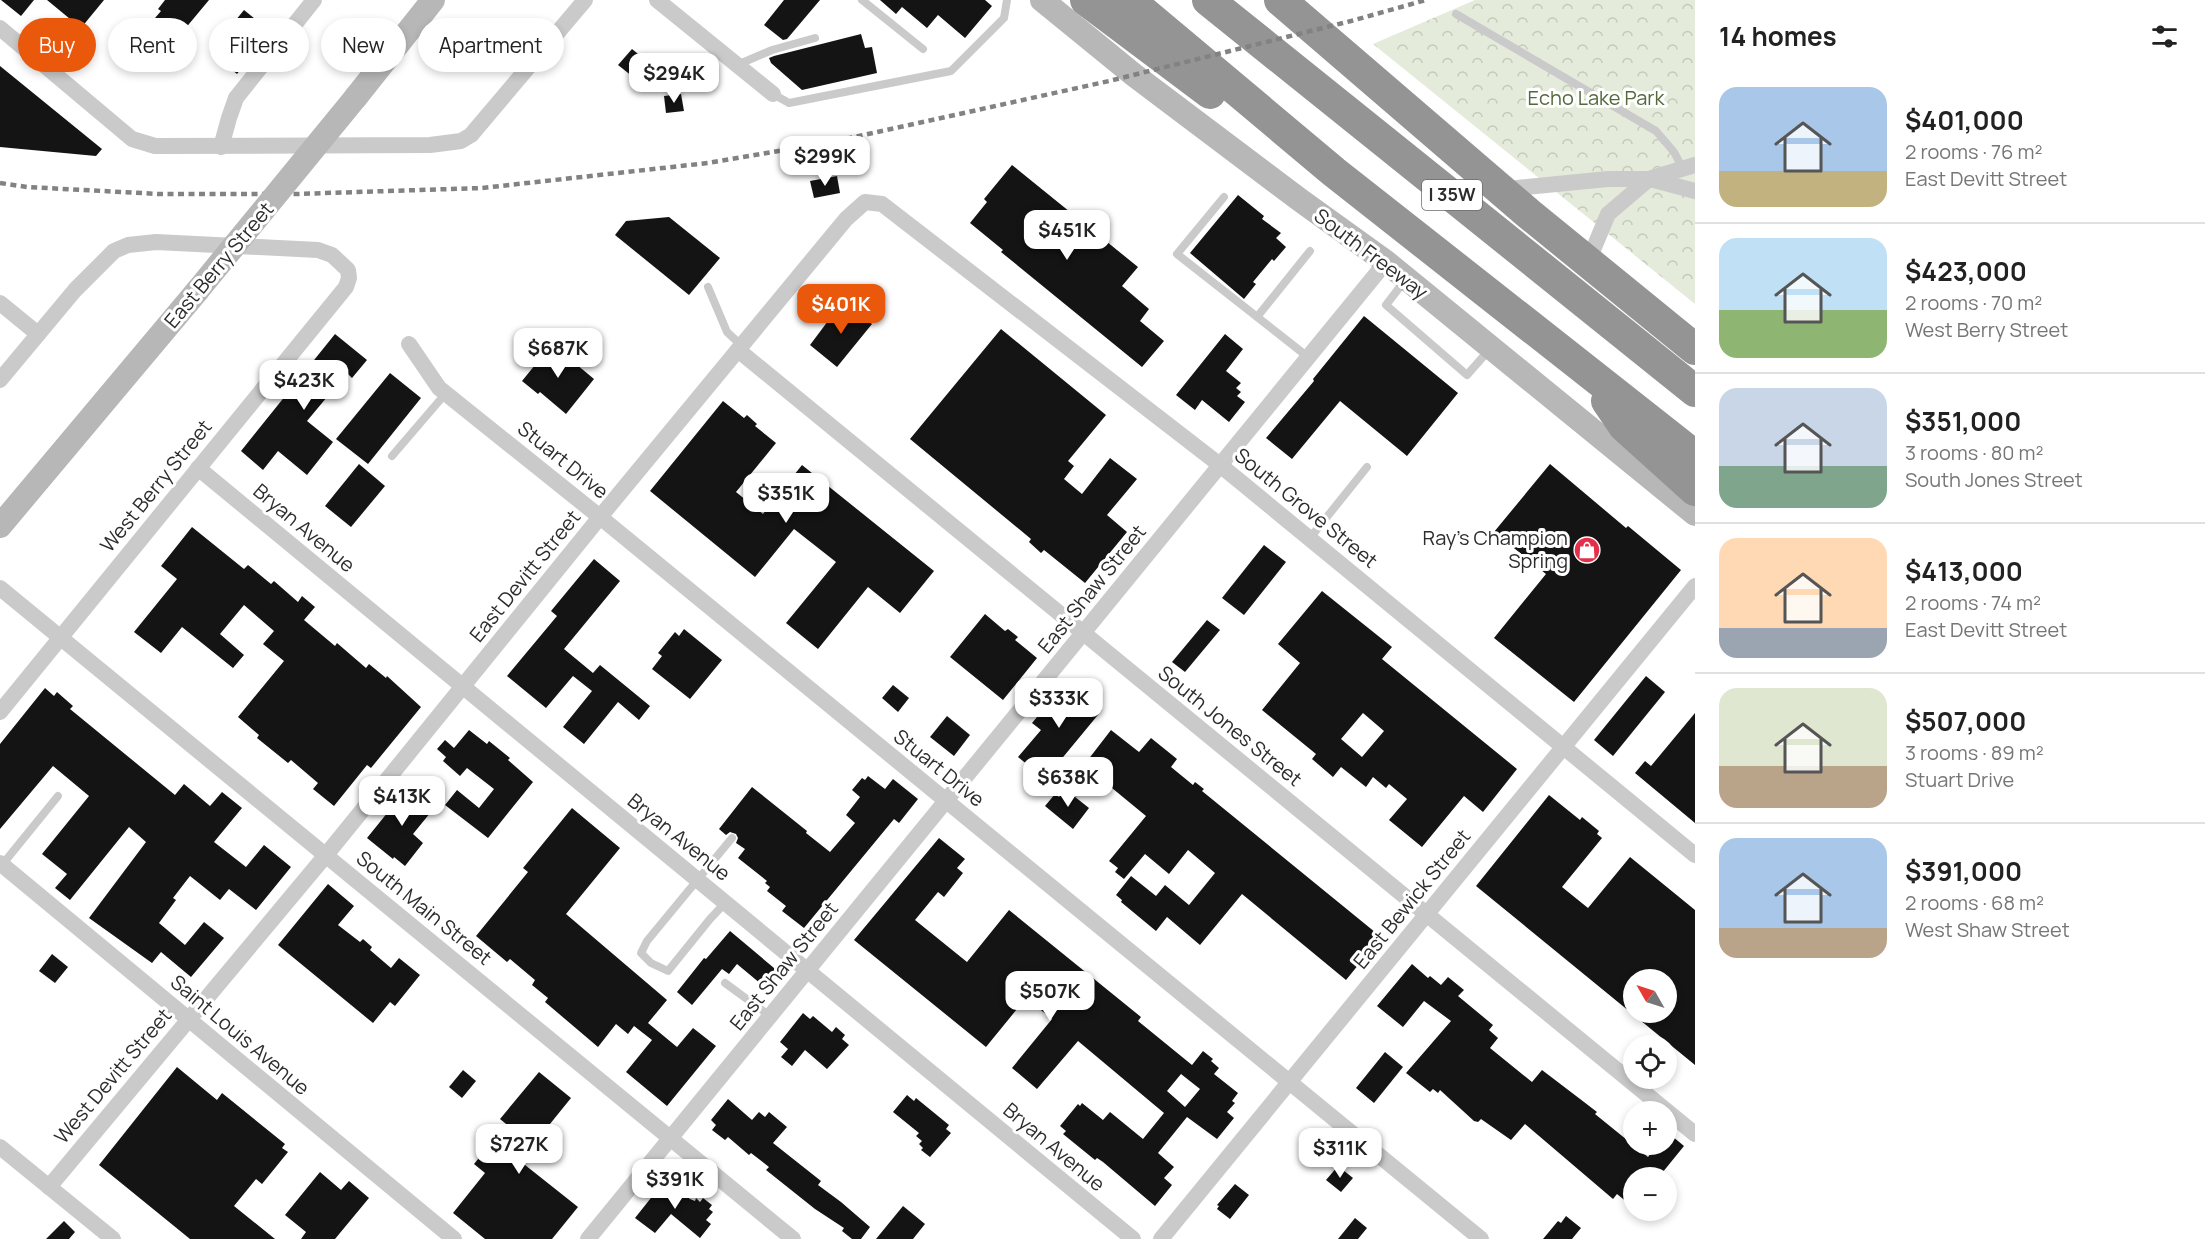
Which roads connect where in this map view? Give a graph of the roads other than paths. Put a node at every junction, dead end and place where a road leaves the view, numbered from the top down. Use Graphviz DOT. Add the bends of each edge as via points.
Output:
graph roads {
  1 [pos="433,0"];
  2 [pos="585,0"];
  3 [pos="657,0"];
  4 [pos="862,0"];
  5 [pos="1006,0"];
  6 [pos="1042,0"];
  7 [pos="1086,0"];
  8 [pos="1129,0"];
  9 [pos="1208,0"];
  10 [pos="1280,0"];
  11 [pos="309,2"];
  12 [pos="1456,14"];
  13 [pos="0,28"];
  14 [pos="815,38"];
  15 [pos="923,49"];
  16 [pos="737,65"];
  17 [pos="773,94"];
  18 [pos="221,147"];
  19 [pos="1689,167"];
  20 [pos="1334,172"];
  21 [pos="1649,179"];
  22 [pos="1517,188"];
  23 [pos="1695,191"];
  24 [pos="1224,197"];
  25 [pos="882,204"];
  26 [pos="1593,250"];
  27 [pos="1310,251"];
  28 [pos="1386,262"];
  29 [pos="1407,279"];
  30 [pos="708,287"];
  31 [pos="0,303"];
  32 [pos="1257,317"];
  33 [pos="1695,332"];
  34 [pos="38,334"];
  35 [pos="409,344"];
  36 [pos="740,348"];
  37 [pos="1491,348"];
  38 [pos="1695,349"];
  39 [pos="1308,357"];
  40 [pos="1587,370"];
  41 [pos="0,380"];
  42 [pos="1695,391"];
  43 [pos="446,393"];
  44 [pos="392,456"];
  45 [pos="1695,456"];
  46 [pos="1220,465"];
  47 [pos="1366,467"];
  48 [pos="198,468"];
  49 [pos="1695,490"];
  50 [pos="1695,514"];
  51 [pos="600,517"];
  52 [pos="0,526"];
  53 [pos="1310,537"];
  54 [pos="1695,586"];
  55 [pos="0,588"];
  56 [pos="1083,633"];
  57 [pos="61,638"];
  58 [pos="463,687"];
  59 [pos="0,712"];
  60 [pos="1565,746"];
  61 [pos="58,796"];
  62 [pos="946,801"];
  63 [pos="732,838"];
  64 [pos="326,855"];
  65 [pos="1695,855"];
  66 [pos="1,864"];
  67 [pos="698,880"];
  68 [pos="725,903"];
  69 [pos="1427,914"];
  70 [pos="807,970"];
  71 [pos="725,983"];
  72 [pos="771,1016"];
  73 [pos="188,1019"];
  74 [pos="1289,1082"];
  75 [pos="1695,1134"];
  76 [pos="671,1138"];
  77 [pos="0,1146"];
  78 [pos="49,1187"];
  79 [pos="112,1239"];
  80 [pos="454,1239"];
  81 [pos="588,1239"];
  82 [pos="794,1239"];
  83 [pos="1133,1239"];
  84 [pos="1161,1239"];
  85 [pos="1481,1239"];
  1 -- 52 [label="main road, East Berry Street, bridge"];
  2 -- 18 [label="street" via="471,135 461,141 430,145"];
  3 -- 16 [label="street"];
  4 -- 15 [label="lane"];
  5 -- 17 [label="lane" via="1004,18 951,71 789,104"];
  6 -- 28 [label="main road, South Freeway" via="1134,75"];
  7 -- 20 [label="highway" via="1190,77 1284,156"];
  8 -- 20 [label="highway, South Freeway / I 35W"];
  9 -- 42 [label="highway, I 35W"];
  10 -- 22 [label="main road"];
  10 -- 38 [label="highway" via="1529,214"];
  11 -- 18 [label="street" via="237,98"];
  12 -- 19 [label="lane" via="1656,130"];
  13 -- 18 [label="street" via="132,139 155,146"];
  14 -- 16 [label="lane"];
  16 -- 17 [label="street"];
  19 -- 21 [label="street"];
  20 -- 40 [label="highway, South Freeway / I 35W"];
  21 -- 22 [label="street"];
  21 -- 23 [label="street"];
  21 -- 26 [label="street" via="1608,214"];
  22 -- 26 [label="main road"];
  24 -- 32 [label="lane" via="1177,254"];
  25 -- 36 [label="street, East Devitt Street" via="865,202 846,219"];
  25 -- 46 [label="street, South Grove Street"];
  26 -- 33 [label="main road"];
  27 -- 32 [label="lane"];
  28 -- 29 [label="main road, South Freeway"];
  28 -- 39 [label="street, East Shaw Street"];
  29 -- 37 [label="main road, South Freeway"];
  29 -- 37 [label="lane" via="1386,305 1467,375"];
  30 -- 36 [label="lane" via="727,332"];
  31 -- 34 [label="street"];
  32 -- 39 [label="lane"];
  34 -- 41 [label="street"];
  34 -- 48 [label="street, West Berry Street" via="114,251 128,245 156,242 318,250 332,255 348,270 346,287"];
  35 -- 43 [label="street, Stuart Drive"];
  36 -- 51 [label="street, East Devitt Street"];
  36 -- 56 [label="street, South Jones Street"];
  37 -- 50 [label="main road, South Freeway"];
  39 -- 46 [label="street, East Shaw Street"];
  40 -- 45 [label="highway, South Freeway / I 35W"];
  40 -- 49 [label="highway" via="1624,426"];
  43 -- 44 [label="lane"];
  43 -- 51 [label="street, Stuart Drive"];
  46 -- 53 [label="street, South Grove Street"];
  46 -- 56 [label="street, East Shaw Street"];
  47 -- 53 [label="lane"];
  48 -- 57 [label="street, West Berry Street"];
  48 -- 58 [label="street, Bryan Avenue"];
  51 -- 58 [label="street, East Devitt Street"];
  51 -- 62 [label="street, Stuart Drive"];
  53 -- 60 [label="street, South Grove Street"];
  54 -- 60 [label="street, East Bewick Street"];
  55 -- 57 [label="street, South Main Street"];
  56 -- 62 [label="street, East Shaw Street"];
  56 -- 69 [label="street, South Jones Street"];
  57 -- 59 [label="street, West Berry Street"];
  57 -- 64 [label="street, South Main Street"];
  58 -- 64 [label="street, East Devitt Street"];
  58 -- 67 [label="street, Bryan Avenue"];
  60 -- 65 [label="street, South Grove Street"];
  60 -- 69 [label="street, East Bewick Street"];
  61 -- 66 [label="lane"];
  62 -- 70 [label="street, East Shaw Street"];
  62 -- 74 [label="street, Stuart Drive"];
  63 -- 67 [label="lane"];
  64 -- 73 [label="street, West Devitt Street"];
  64 -- 76 [label="street, South Main Street"];
  66 -- 73 [label="street, Saint Louis Avenue"];
  67 -- 68 [label="street, Bryan Avenue"];
  67 -- 68 [label="lane" via="647,941 641,953 651,963 668,970"];
  68 -- 70 [label="street, Bryan Avenue"];
  69 -- 74 [label="street, East Bewick Street"];
  69 -- 75 [label="street, South Jones Street"];
  70 -- 72 [label="street, East Shaw Street"];
  70 -- 83 [label="street, Bryan Avenue"];
  71 -- 72 [label="lane"];
  72 -- 76 [label="street, East Shaw Street"];
  73 -- 78 [label="street, West Devitt Street"];
  73 -- 80 [label="street, Saint Louis Avenue"];
  74 -- 84 [label="street, East Bewick Street"];
  74 -- 85 [label="street, Stuart Drive"];
  76 -- 81 [label="street, East Shaw Street"];
  76 -- 82 [label="street, South Main Street"];
  77 -- 78 [label="street"];
  78 -- 79 [label="street"];
}
